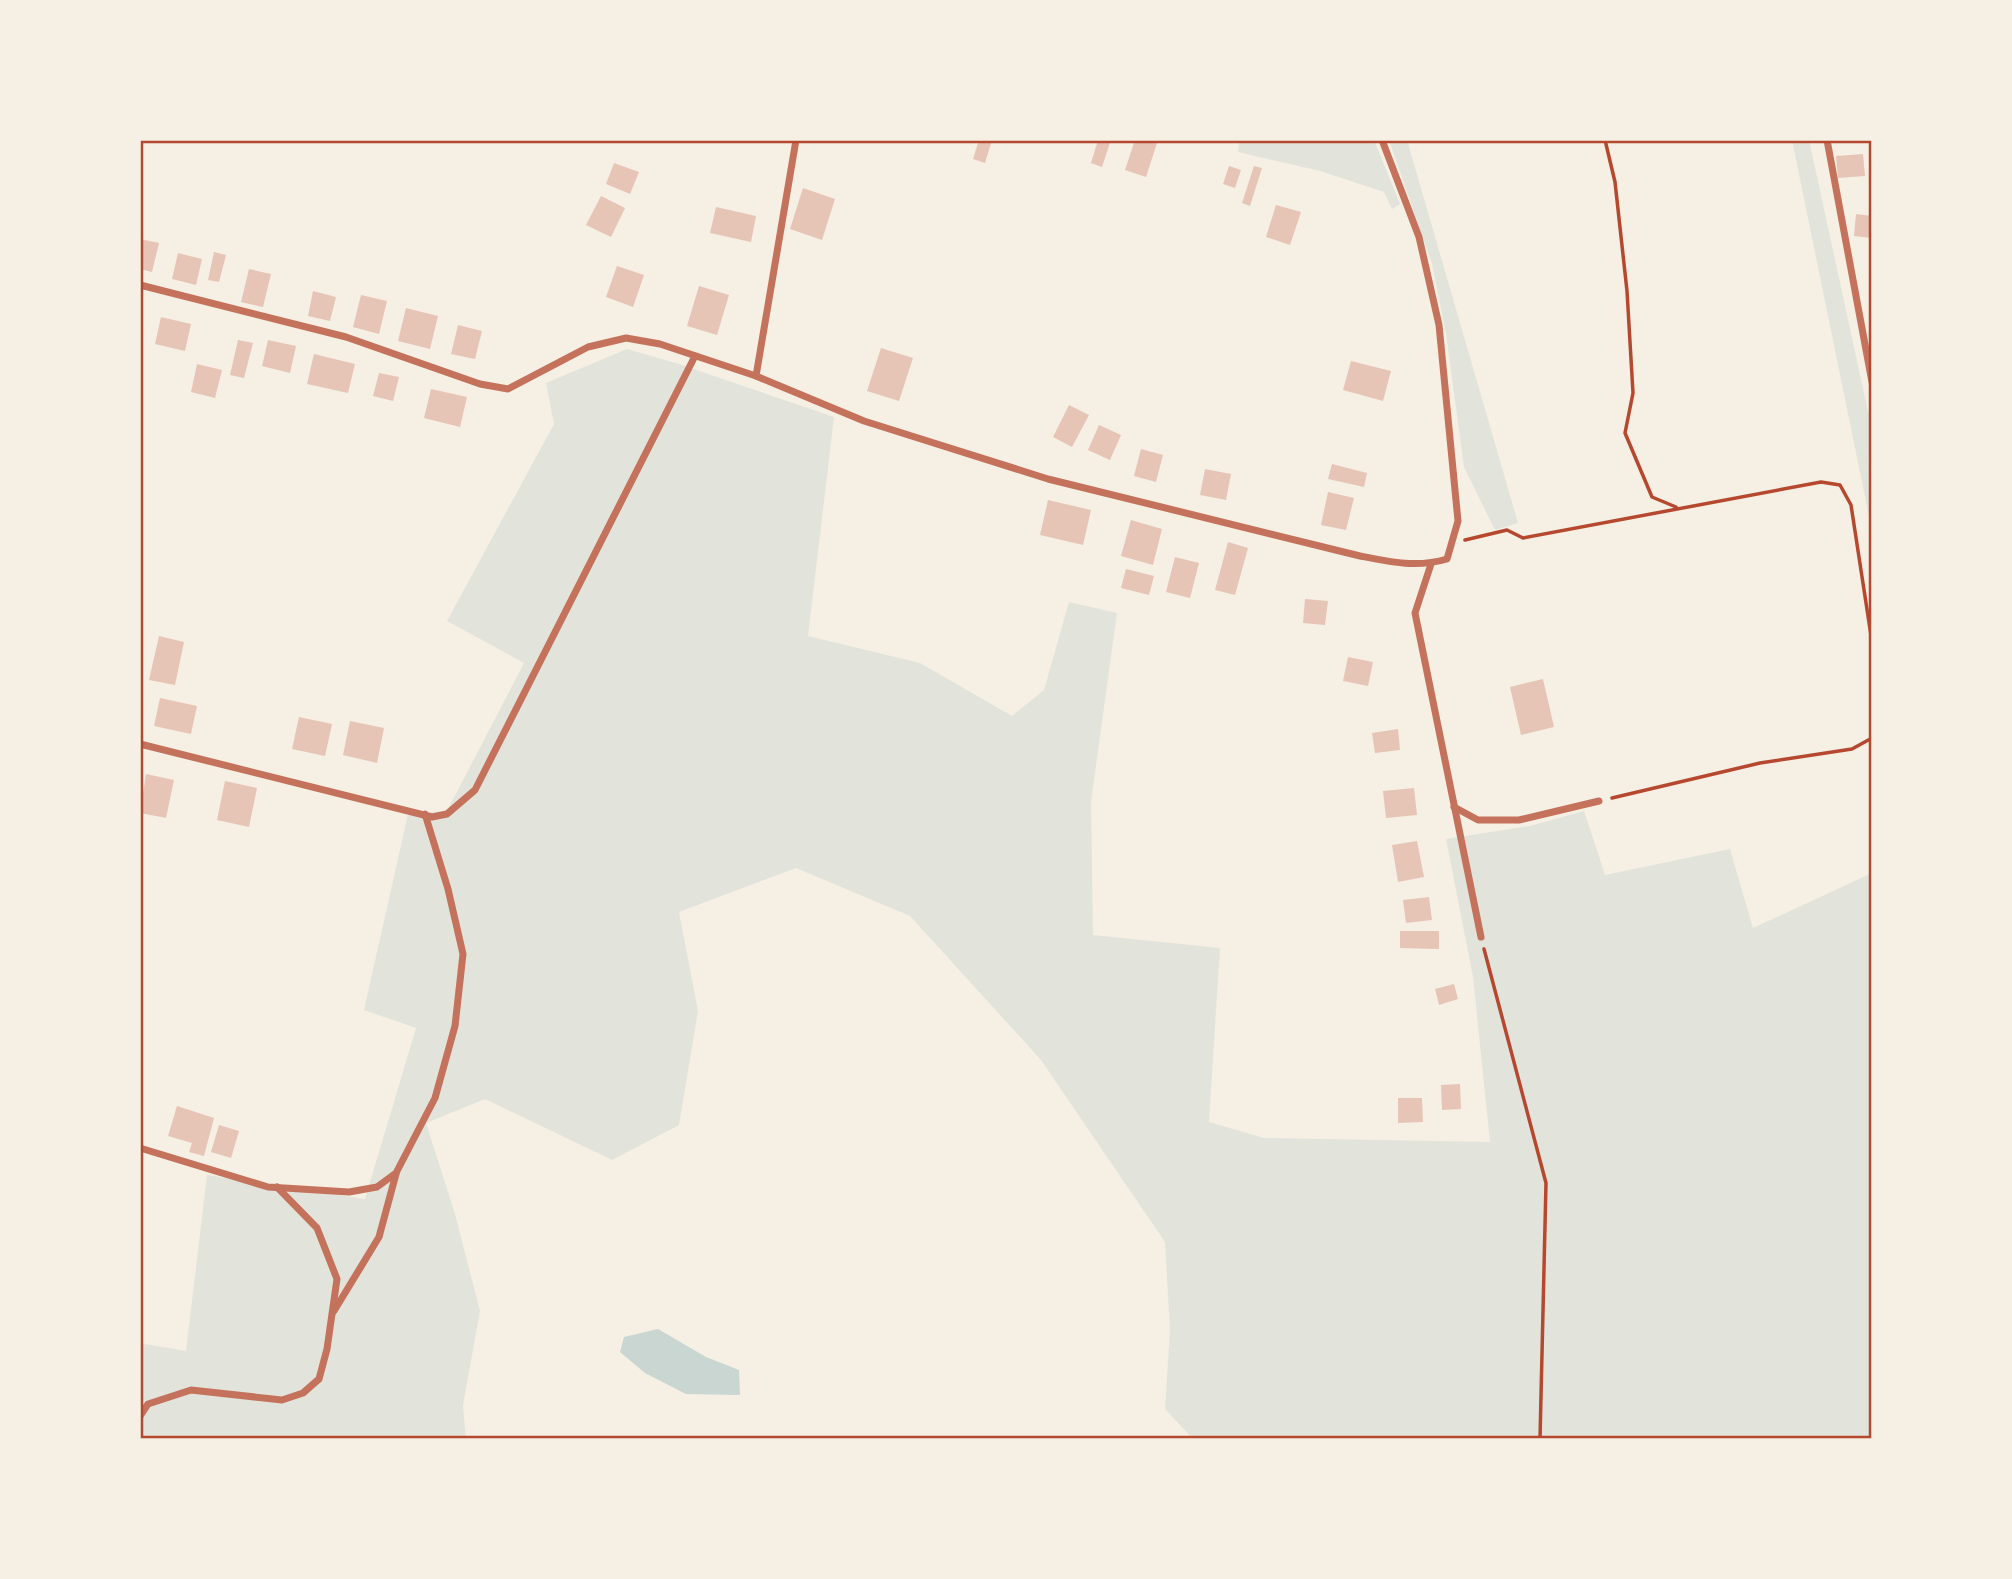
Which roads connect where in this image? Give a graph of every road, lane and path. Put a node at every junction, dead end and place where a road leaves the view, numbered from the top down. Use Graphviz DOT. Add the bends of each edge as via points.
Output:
graph roads {
  1 [pos="796,140"];
  2 [pos="1382,140"];
  3 [pos="1605,140"];
  4 [pos="1827,140"];
  5 [pos="140,285"];
  6 [pos="695,356"];
  7 [pos="756,376"];
  8 [pos="1872,382"];
  9 [pos="1678,508"];
  10 [pos="1464,540"];
  11 [pos="1431,564"];
  12 [pos="1872,642"];
  13 [pos="1872,738"];
  14 [pos="140,744"];
  15 [pos="1599,801"];
  16 [pos="1454,807"];
  17 [pos="425,814"];
  18 [pos="1481,937"];
  19 [pos="140,1148"];
  20 [pos="396,1173"];
  21 [pos="277,1187"];
  22 [pos="332,1315"];
  23 [pos="140,1416"];
  24 [pos="1539,1439"];
  1 -- 7 [label="street"];
  2 -- 11 [label="street" via="1419,237 1439,325 1458,522 1447,559"];
  3 -- 9 [label="path" via="1615,182 1627,291 1633,393 1625,433 1652,497"];
  4 -- 8 [label="street"];
  5 -- 6 [label="street" via="346,337 480,384 508,389 588,347 626,338"];
  6 -- 7 [label="street"];
  6 -- 17 [label="street" via="475,790 447,814"];
  7 -- 11 [label="street" via="864,421 1048,479 1360,556 1398,564"];
  9 -- 10 [label="path" via="1523,538 1507,530"];
  9 -- 12 [label="path" via="1821,482 1840,485 1852,505"];
  11 -- 16 [label="street" via="1415,613"];
  13 -- 15 [label="path" via="1852,749 1760,762"];
  14 -- 17 [label="street"];
  15 -- 16 [label="street" via="1519,820 1478,820"];
  16 -- 18 [label="street"];
  17 -- 20 [label="street" via="463,954 455,1027 435,1098"];
  18 -- 24 [label="path" via="1546,1183"];
  19 -- 21 [label="street"];
  20 -- 21 [label="street" via="377,1186 349,1192"];
  20 -- 22 [label="street" via="379,1237"];
  21 -- 22 [label="street" via="317,1228 337,1279"];
  22 -- 23 [label="street" via="319,1379 303,1394 282,1400 191,1390 148,1404"];
}
